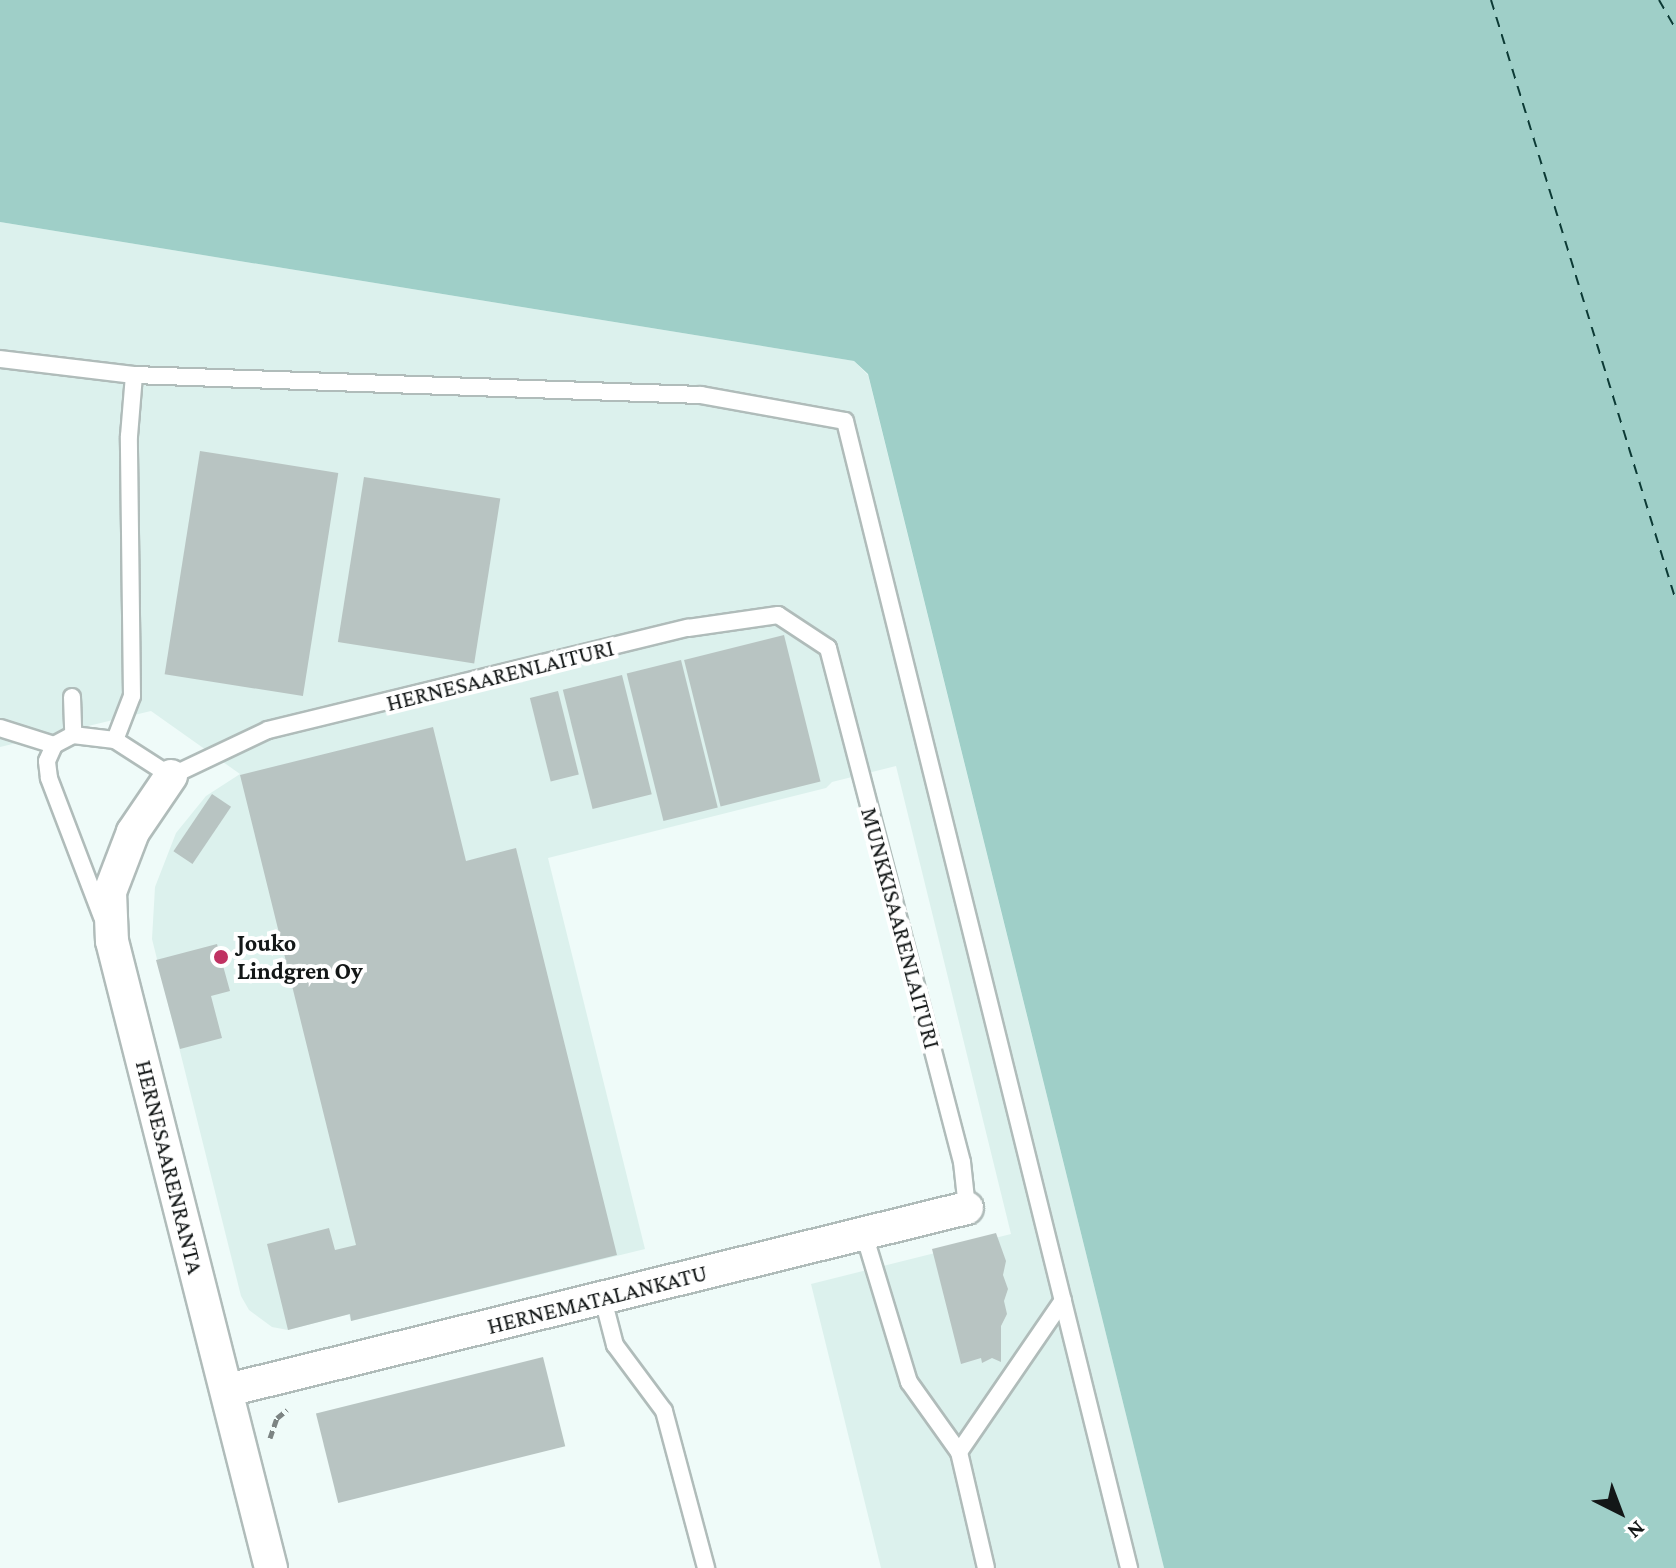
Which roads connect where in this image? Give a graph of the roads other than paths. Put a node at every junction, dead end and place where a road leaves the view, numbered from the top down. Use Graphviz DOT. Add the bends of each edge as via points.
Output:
graph roads {
  1 [pos="0,359"];
  2 [pos="134,375"];
  3 [pos="828,648"];
  4 [pos="72,697"];
  5 [pos="0,728"];
  6 [pos="73,735"];
  7 [pos="115,740"];
  8 [pos="54,745"];
  9 [pos="171,776"];
  10 [pos="112,941"];
  11 [pos="967,1208"];
  12 [pos="864,1234"];
  13 [pos="603,1299"];
  14 [pos="1063,1300"];
  15 [pos="228,1390"];
  16 [pos="959,1452"];
  17 [pos="271,1568"];
  18 [pos="706,1568"];
  19 [pos="986,1568"];
  20 [pos="1129,1568"];
  1 -- 2 [label="lane"];
  2 -- 7 [label="lane" via="129,436 132,696"];
  2 -- 14 [label="lane" via="701,395 845,421"];
  3 -- 9 [label="lane, HERNESAARENLAITURI" via="778,615 688,628 268,730"];
  3 -- 11 [label="lane, MUNKKISAARENLAITURI" via="962,1162"];
  4 -- 6 [label="lane"];
  5 -- 8 [label="lane"];
  6 -- 7 [label="lane"];
  6 -- 8 [label="lane"];
  7 -- 9 [label="lane"];
  8 -- 10 [label="lane" via="47,761 49,778"];
  9 -- 10 [label="street, HERNESAARENRANTA" via="133,832 110,892"];
  10 -- 15 [label="street, HERNESAARENRANTA"];
  11 -- 12 [label="street, HERNEMATALANKATU"];
  12 -- 13 [label="street, HERNEMATALANKATU"];
  12 -- 16 [label="lane" via="909,1382"];
  13 -- 15 [label="street, HERNEMATALANKATU"];
  13 -- 18 [label="lane" via="615,1345 664,1411"];
  14 -- 16 [label="lane"];
  14 -- 20 [label="lane"];
  15 -- 17 [label="street, HERNESAARENRANTA"];
  16 -- 19 [label="lane"];
}
